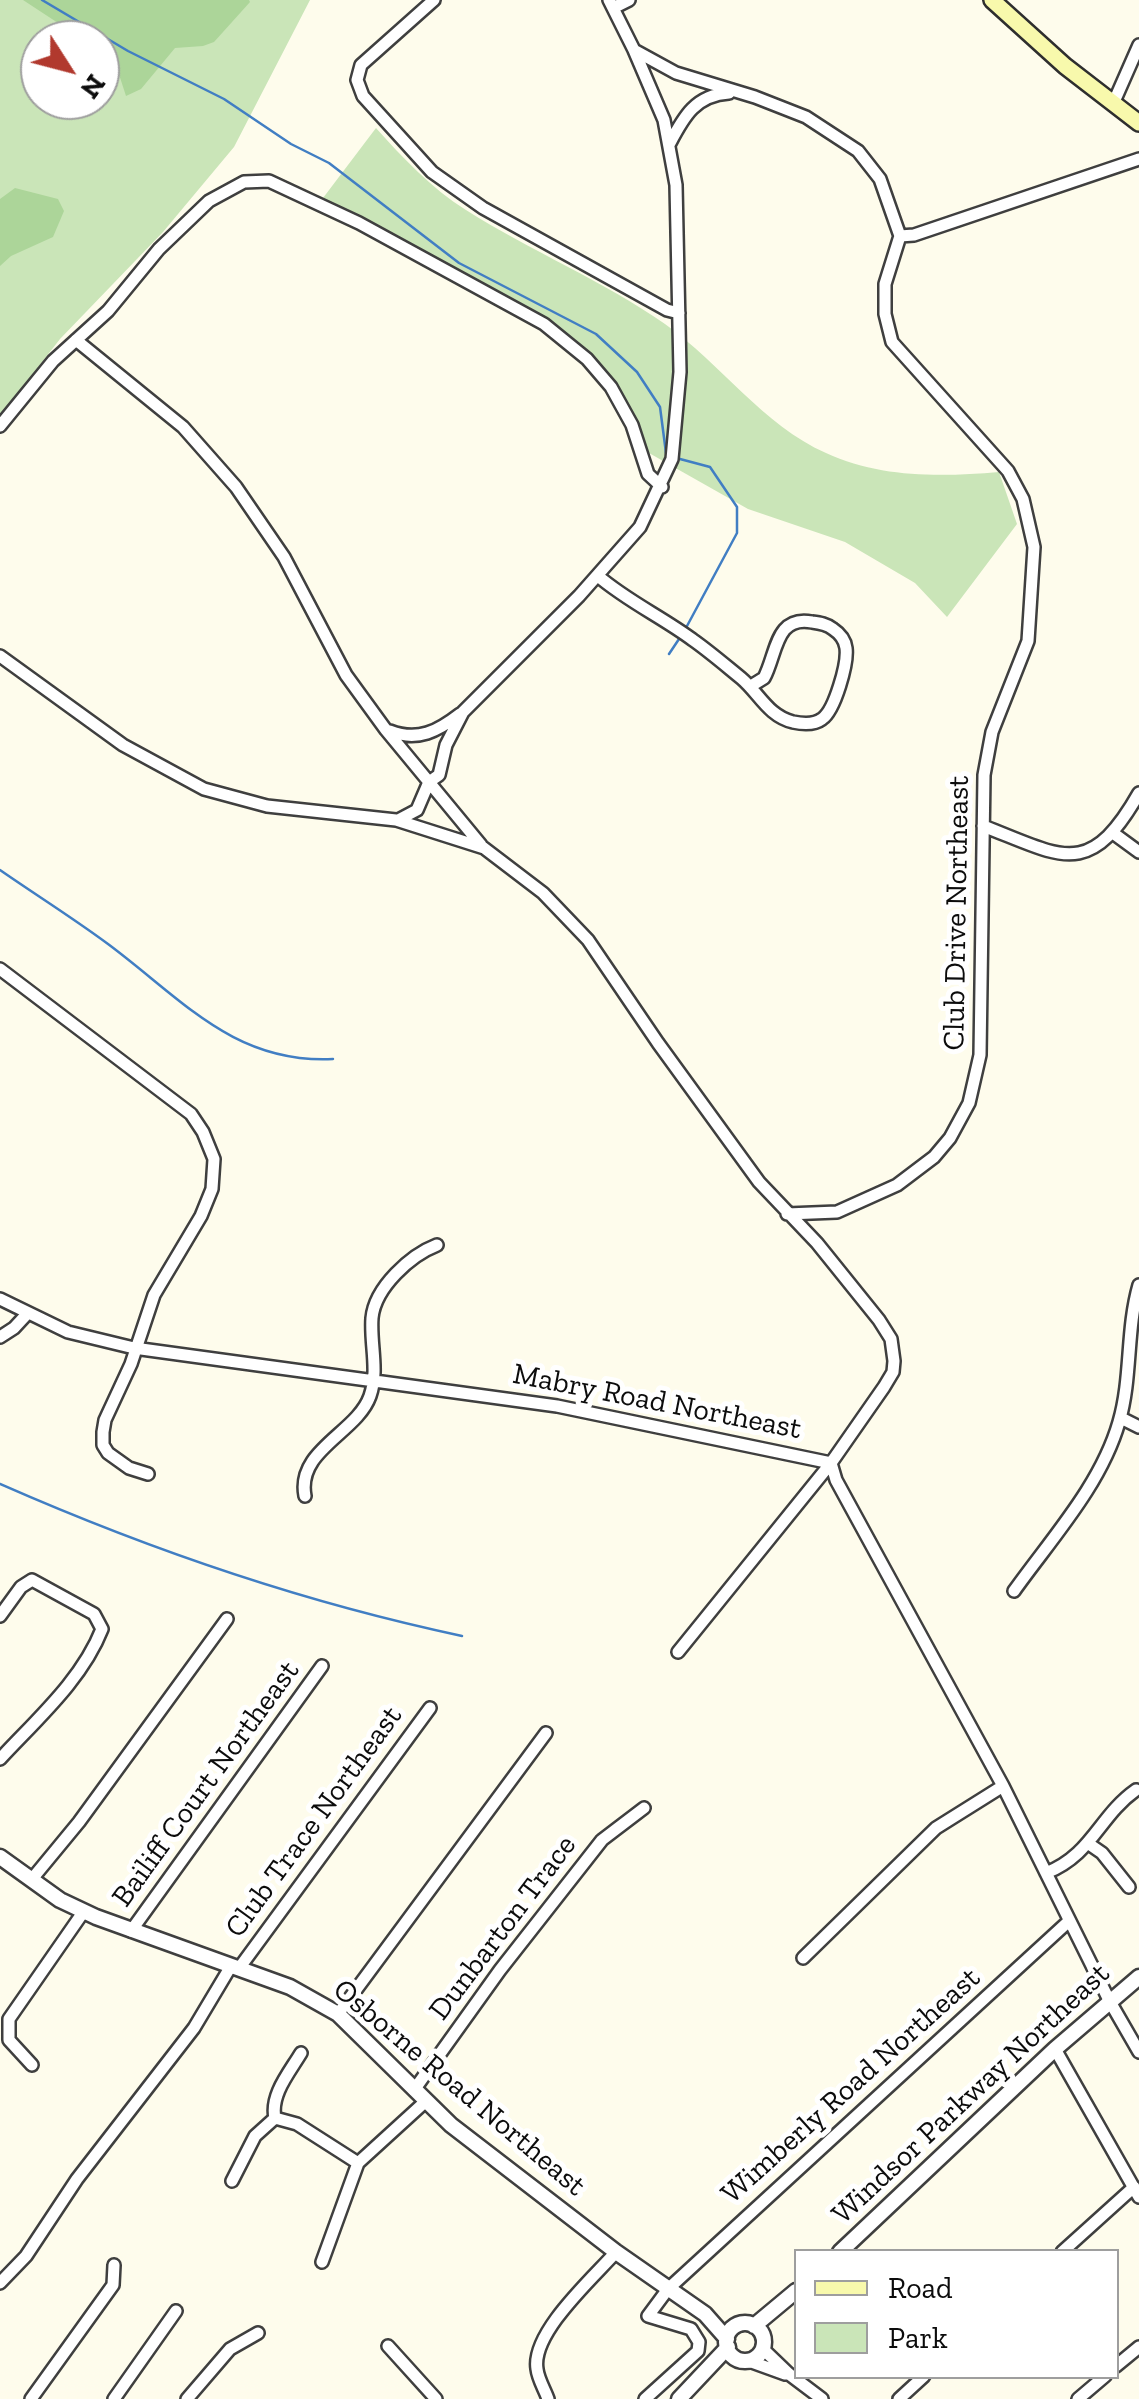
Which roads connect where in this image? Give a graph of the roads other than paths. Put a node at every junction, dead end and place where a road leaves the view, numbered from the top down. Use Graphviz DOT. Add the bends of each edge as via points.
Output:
graph roads {
  1 [pos="434,0"];
  2 [pos="629,0"];
  3 [pos="992,0"];
  4 [pos="611,4"];
  5 [pos="1139,45"];
  6 [pos="634,50"];
  7 [pos="743,94"];
  8 [pos="1113,104"];
  9 [pos="1139,124"];
  10 [pos="670,143"];
  11 [pos="1139,159"];
  12 [pos="900,236"];
  13 [pos="680,312"];
  14 [pos="76,340"];
  15 [pos="0,426"];
  16 [pos="662,487"];
  17 [pos="598,576"];
  18 [pos="0,656"];
  19 [pos="751,686"];
  20 [pos="463,712"];
  21 [pos="386,730"];
  22 [pos="434,778"];
  23 [pos="1139,794"];
  24 [pos="396,820"];
  25 [pos="983,826"];
  26 [pos="1113,832"];
  27 [pos="484,848"];
  28 [pos="1139,852"];
  29 [pos="0,969"];
  30 [pos="787,1214"];
  31 [pos="437,1245"];
  32 [pos="1139,1285"];
  33 [pos="0,1298"];
  34 [pos="28,1314"];
  35 [pos="0,1337"];
  36 [pos="134,1348"];
  37 [pos="374,1380"];
  38 [pos="1120,1418"];
  39 [pos="1139,1427"];
  40 [pos="828,1467"];
  41 [pos="148,1474"];
  42 [pos="306,1496"];
  43 [pos="1014,1591"];
  44 [pos="0,1616"];
  45 [pos="228,1619"];
  46 [pos="678,1652"];
  47 [pos="322,1666"];
  48 [pos="430,1708"];
  49 [pos="546,1734"];
  50 [pos="0,1758"];
  51 [pos="1003,1786"];
  52 [pos="1136,1790"];
  53 [pos="644,1808"];
  54 [pos="1088,1844"];
  55 [pos="0,1858"];
  56 [pos="1046,1873"];
  57 [pos="32,1879"];
  58 [pos="1129,1886"];
  59 [pos="84,1911"];
  60 [pos="1069,1921"];
  61 [pos="131,1931"];
  62 [pos="803,1958"];
  63 [pos="236,1966"];
  64 [pos="1139,1978"];
  65 [pos="1109,2000"];
  66 [pos="338,2014"];
  67 [pos="1055,2050"];
  68 [pos="1139,2052"];
  69 [pos="301,2054"];
  70 [pos="32,2066"];
  71 [pos="414,2090"];
  72 [pos="426,2101"];
  73 [pos="275,2118"];
  74 [pos="358,2164"];
  75 [pos="232,2181"];
  76 [pos="1136,2192"];
  77 [pos="843,2249"];
  78 [pos="1066,2249"];
  79 [pos="616,2252"];
  80 [pos="322,2262"];
  81 [pos="114,2265"];
  82 [pos="0,2283"];
  83 [pos="668,2289"];
  84 [pos="794,2294"];
  85 [pos="779,2307"];
  86 [pos="176,2311"];
  87 [pos="706,2314"];
  88 [pos="748,2325"];
  89 [pos="258,2333"];
  90 [pos="763,2344"];
  91 [pos="388,2346"];
  92 [pos="1139,2347"];
  93 [pos="735,2351"];
  94 [pos="1119,2364"];
  95 [pos="789,2374"];
  96 [pos="794,2378"];
  97 [pos="796,2379"];
  98 [pos="921,2379"];
  99 [pos="1101,2379"];
  100 [pos="31,2399"];
  101 [pos="114,2399"];
  102 [pos="187,2399"];
  103 [pos="436,2399"];
  104 [pos="548,2399"];
  105 [pos="645,2399"];
  106 [pos="679,2399"];
  107 [pos="822,2399"];
  108 [pos="899,2399"];
  109 [pos="1078,2399"];
  1 -- 13 [label="street" via="361,65 356,80 362,96 457,192"];
  2 -- 4 [label="street"];
  3 -- 8 [label="main road"];
  4 -- 6 [label="street"];
  5 -- 8 [label="street"];
  6 -- 7 [label="street" via="676,73"];
  6 -- 10 [label="street"];
  7 -- 10 [label="street" via="698,102"];
  7 -- 12 [label="street" via="806,117 858,151 880,179"];
  8 -- 9 [label="main road"];
  10 -- 13 [label="street"];
  11 -- 12 [label="street"];
  12 -- 25 [label="street, Club Drive Northeast" via="885,284 892,342 1008,471 1034,547 1028,641 992,732"];
  13 -- 16 [label="street" via="678,421"];
  14 -- 15 [label="street"];
  14 -- 16 [label="street" via="208,201 244,182 268,182 359,223 544,324 611,386 648,474"];
  14 -- 21 [label="street" via="182,427 236,487 284,557 331,652"];
  16 -- 17 [label="street" via="640,527"];
  17 -- 19 [label="street"];
  17 -- 20 [label="street"];
  18 -- 24 [label="street" via="123,745 204,789 266,806"];
  19 -- 19 [label="street" via="764,678 790,623 822,624 844,640 832,710 820,721 788,721"];
  20 -- 21 [label="street" via="421,736"];
  20 -- 22 [label="street"];
  21 -- 22 [label="street"];
  22 -- 24 [label="street" via="417,810"];
  22 -- 27 [label="street"];
  23 -- 26 [label="street"];
  24 -- 27 [label="street"];
  25 -- 26 [label="street" via="1068,856 1089,851"];
  25 -- 30 [label="street, Club Drive Northeast" via="980,1054 963,1116 934,1157 897,1186 837,1212"];
  26 -- 28 [label="street"];
  27 -- 30 [label="street" via="543,893 588,940"];
  29 -- 36 [label="street" via="190,1114 214,1159 212,1188"];
  30 -- 40 [label="street" via="818,1243 886,1330 894,1350 893,1372"];
  31 -- 37 [label="street" via="414,1256 378,1299 372,1315"];
  32 -- 38 [label="street"];
  33 -- 34 [label="street, Mabry Road Northeast"];
  34 -- 35 [label="street"];
  34 -- 36 [label="street, Mabry Road Northeast"];
  36 -- 37 [label="street, Mabry Road Northeast"];
  36 -- 41 [label="street" via="98,1447"];
  37 -- 40 [label="street, Mabry Road Northeast" via="557,1406 788,1452"];
  37 -- 42 [label="street" via="358,1416 309,1466"];
  38 -- 39 [label="street"];
  38 -- 43 [label="street" via="1096,1476"];
  40 -- 46 [label="street"];
  40 -- 51 [label="street, Mabry Road Northeast"];
  44 -- 50 [label="street" via="32,1580 94,1614 102,1630 38,1722"];
  45 -- 57 [label="street"];
  47 -- 61 [label="street, Bailiff Court Northeast"];
  48 -- 63 [label="street, Club Trace Northeast"];
  49 -- 66 [label="street"];
  51 -- 56 [label="street, Mabry Road Northeast"];
  51 -- 62 [label="street" via="936,1828"];
  52 -- 54 [label="street"];
  53 -- 71 [label="street, Dunbarton Trace" via="602,1840"];
  54 -- 56 [label="street"];
  54 -- 58 [label="street"];
  55 -- 57 [label="street, Osborne Road Northeast"];
  56 -- 60 [label="street, Mabry Road Northeast"];
  57 -- 59 [label="street, Osborne Road Northeast"];
  59 -- 61 [label="street, Osborne Road Northeast"];
  59 -- 70 [label="street" via="9,2019 9,2040"];
  60 -- 65 [label="street, Mabry Road Northeast"];
  60 -- 83 [label="street, Wimberly Road Northeast"];
  61 -- 63 [label="street, Osborne Road Northeast"];
  63 -- 66 [label="street, Osborne Road Northeast"];
  63 -- 82 [label="street, Club Trace Northeast"];
  64 -- 65 [label="street, Windsor Parkway Northeast"];
  65 -- 67 [label="street, Windsor Parkway Northeast"];
  65 -- 68 [label="street, Mabry Road Northeast"];
  66 -- 71 [label="street, Osborne Road Northeast"];
  67 -- 76 [label="street"];
  67 -- 77 [label="street, Windsor Parkway Northeast"];
  69 -- 73 [label="street" via="272,2106"];
  71 -- 72 [label="street, Osborne Road Northeast"];
  72 -- 74 [label="street"];
  72 -- 79 [label="street, Osborne Road Northeast"];
  73 -- 74 [label="street" via="297,2124"];
  73 -- 75 [label="street" via="256,2136"];
  74 -- 80 [label="street"];
  76 -- 78 [label="street"];
  79 -- 83 [label="street, Osborne Road Northeast"];
  79 -- 104 [label="street" via="542,2340 536,2369"];
  81 -- 100 [label="street" via="113,2286"];
  83 -- 87 [label="street, Osborne Road Northeast"];
  83 -- 105 [label="street, Wimberly Road Northeast" via="648,2316 691,2329 700,2342"];
  84 -- 85 [label="street"];
  85 -- 88 [label="street"];
  85 -- 90 [label="street"];
  86 -- 101 [label="street"];
  87 -- 88 [label="street, Osborne Road Northeast"];
  87 -- 93 [label="street, Osborne Road Northeast"];
  88 -- 90 [label="street"];
  88 -- 93 [label="street" via="733,2328"];
  89 -- 102 [label="street" via="230,2349"];
  90 -- 93 [label="street"];
  90 -- 95 [label="street, Osborne Road Northeast"];
  91 -- 103 [label="street"];
  92 -- 94 [label="street"];
  93 -- 95 [label="street, Osborne Road Northeast"];
  93 -- 106 [label="street"];
  95 -- 96 [label="street, Osborne Road Northeast"];
  97 -- 107 [label="street, Osborne Road Northeast"];
  98 -- 108 [label="street"];
  99 -- 109 [label="street"];
}
